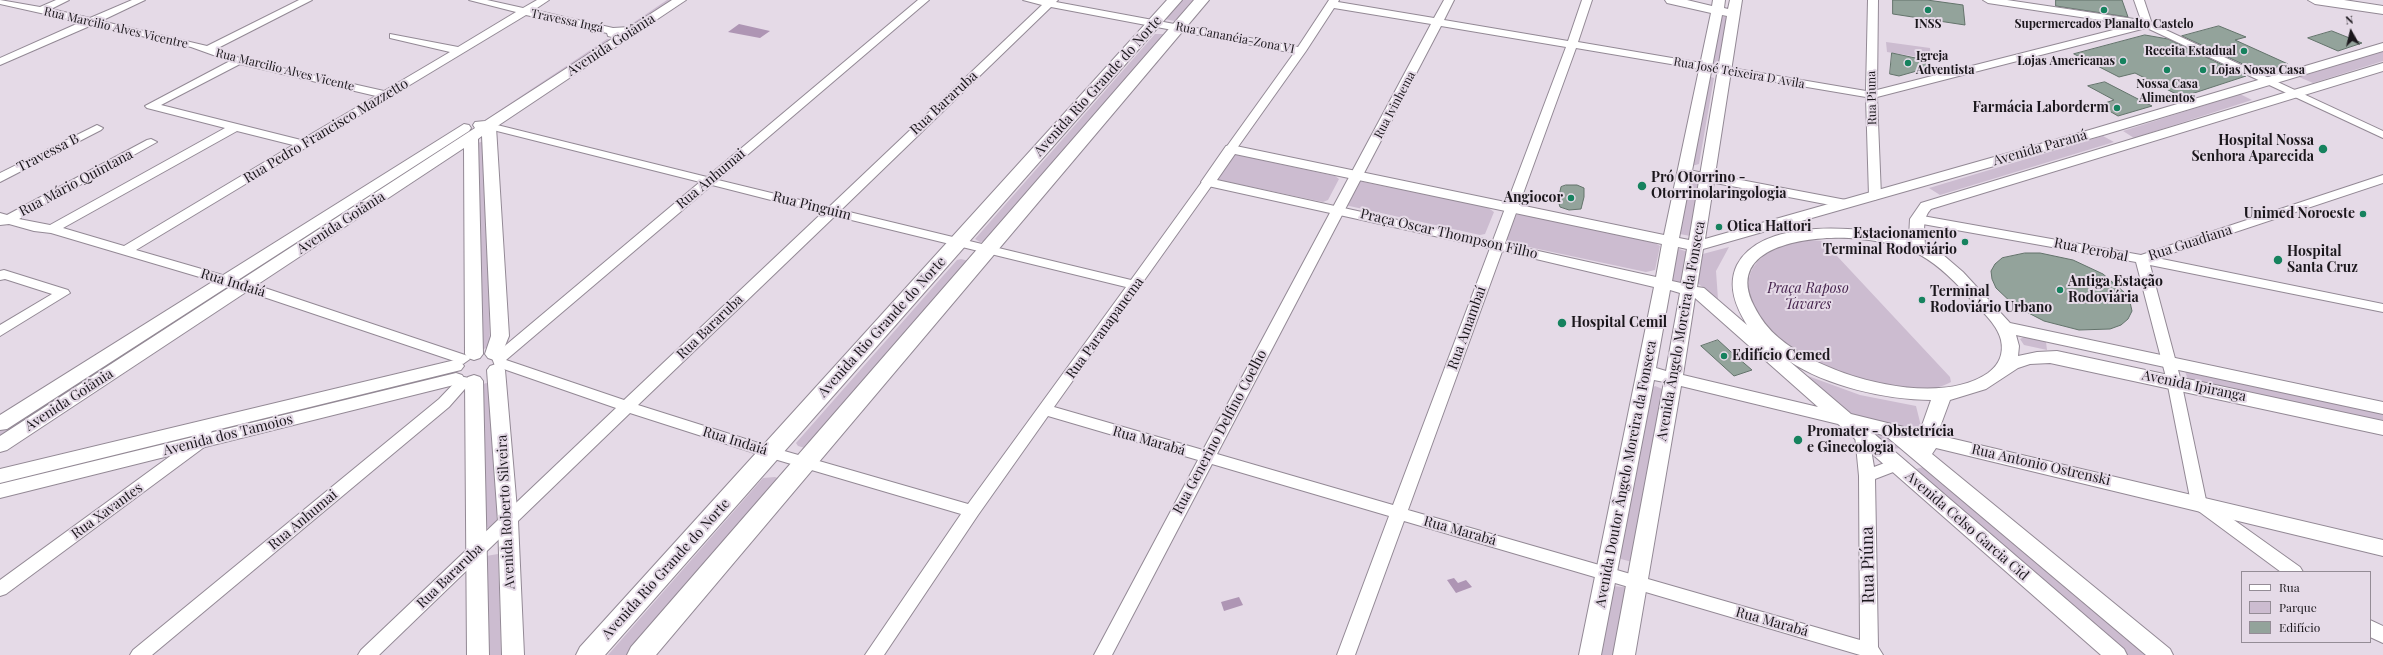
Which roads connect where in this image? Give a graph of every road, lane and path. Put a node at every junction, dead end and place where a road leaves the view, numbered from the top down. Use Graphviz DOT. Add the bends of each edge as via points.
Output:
graph roads {
  1 [pos="64,0"];
  2 [pos="140,0"];
  3 [pos="308,0"];
  4 [pos="474,0"];
  5 [pos="544,0"];
  6 [pos="662,0"];
  7 [pos="680,0"];
  8 [pos="924,0"];
  9 [pos="1028,0"];
  10 [pos="1175,0"];
  11 [pos="1202,0"];
  12 [pos="1449,0"];
  13 [pos="1587,0"];
  14 [pos="1671,0"];
  15 [pos="1695,0"];
  16 [pos="1873,0"];
  17 [pos="1988,0"];
  18 [pos="2139,0"];
  19 [pos="2315,0"];
  20 [pos="0,1"];
  21 [pos="1051,2"];
  22 [pos="1333,2"];
  23 [pos="2380,3"];
  24 [pos="1718,5"];
  25 [pos="1735,7"];
  26 [pos="39,11"];
  27 [pos="526,12"];
  28 [pos="90,22"];
  29 [pos="1438,22"];
  30 [pos="1154,23"];
  31 [pos="2145,24"];
  32 [pos="1178,27"];
  33 [pos="620,32"];
  34 [pos="394,36"];
  35 [pos="1573,44"];
  36 [pos="2383,47"];
  37 [pos="207,50"];
  38 [pos="461,51"];
  39 [pos="1301,51"];
  40 [pos="238,61"];
  41 [pos="0,62"];
  42 [pos="1707,67"];
  43 [pos="2383,67"];
  44 [pos="1726,70"];
  45 [pos="2294,74"];
  46 [pos="2270,82"];
  47 [pos="2322,85"];
  48 [pos="2236,92"];
  49 [pos="2294,94"];
  50 [pos="387,95"];
  51 [pos="1871,95"];
  52 [pos="2259,104"];
  53 [pos="489,126"];
  54 [pos="2115,126"];
  55 [pos="235,127"];
  56 [pos="96,128"];
  57 [pos="466,131"];
  58 [pos="2098,132"];
  59 [pos="2383,135"];
  60 [pos="2142,140"];
  61 [pos="151,142"];
  62 [pos="303,144"];
  63 [pos="2125,144"];
  64 [pos="1231,149"];
  65 [pos="1683,173"];
  66 [pos="1358,174"];
  67 [pos="1706,177"];
  68 [pos="0,178"];
  69 [pos="2383,179"];
  70 [pos="709,181"];
  71 [pos="1208,182"];
  72 [pos="1875,196"];
  73 [pos="1510,206"];
  74 [pos="1840,206"];
  75 [pos="1340,210"];
  76 [pos="831,211"];
  77 [pos="1917,219"];
  78 [pos="2,220"];
  79 [pos="52,229"];
  80 [pos="1670,241"];
  81 [pos="958,242"];
  82 [pos="1498,245"];
  83 [pos="1770,245"];
  84 [pos="1696,246"];
  85 [pos="1917,247"];
  86 [pos="126,250"];
  87 [pos="987,250"];
  88 [pos="2142,259"];
  89 [pos="0,276"];
  90 [pos="224,280"];
  91 [pos="1664,283"];
  92 [pos="1135,285"];
  93 [pos="245,286"];
  94 [pos="1689,289"];
  95 [pos="1713,304"];
  96 [pos="2383,308"];
  97 [pos="1686,309"];
  98 [pos="1749,319"];
  99 [pos="2004,327"];
  100 [pos="0,331"];
  101 [pos="1762,348"];
  102 [pos="497,361"];
  103 [pos="2170,362"];
  104 [pos="1812,367"];
  105 [pos="2005,367"];
  106 [pos="464,370"];
  107 [pos="1647,372"];
  108 [pos="1674,378"];
  109 [pos="2174,381"];
  110 [pos="1816,394"];
  111 [pos="1943,394"];
  112 [pos="627,407"];
  113 [pos="1796,408"];
  114 [pos="2383,408"];
  115 [pos="1045,410"];
  116 [pos="1934,415"];
  117 [pos="1846,419"];
  118 [pos="0,424"];
  119 [pos="2383,428"];
  120 [pos="1890,430"];
  121 [pos="204,434"];
  122 [pos="1863,435"];
  123 [pos="1927,439"];
  124 [pos="0,445"];
  125 [pos="1959,446"];
  126 [pos="770,452"];
  127 [pos="1206,457"];
  128 [pos="1926,460"];
  129 [pos="805,462"];
  130 [pos="1896,465"];
  131 [pos="0,476"];
  132 [pos="1867,476"];
  133 [pos="0,491"];
  134 [pos="2198,503"];
  135 [pos="972,512"];
  136 [pos="1398,513"];
  137 [pos="508,521"];
  138 [pos="2383,548"];
  139 [pos="477,550"];
  140 [pos="2293,571"];
  141 [pos="1607,574"];
  142 [pos="1636,583"];
  143 [pos="0,589"];
  144 [pos="2371,628"];
  145 [pos="2383,636"];
  146 [pos="1871,653"];
  147 [pos="139,655"];
  148 [pos="367,655"];
  149 [pos="478,655"];
  150 [pos="513,655"];
  151 [pos="589,655"];
  152 [pos="640,655"];
  153 [pos="874,655"];
  154 [pos="1103,655"];
  155 [pos="1346,655"];
  156 [pos="1590,655"];
  157 [pos="1624,655"];
  158 [pos="2116,655"];
  159 [pos="2162,655"];
  1 -- 26 [label="street"];
  2 -- 28 [label="street"];
  3 -- 37 [label="street"];
  4 -- 27 [label="street, Travessa Ingá"];
  5 -- 27 [label="street, Rua Pedro Francisco Mazzetto"];
  6 -- 33 [label="street, Avenida Goiânia"];
  7 -- 33 [label="street, Avenida Goiânia"];
  8 -- 70 [label="street, Rua Anhumai"];
  9 -- 21 [label="street, Rua Cananéia-Zona VI"];
  10 -- 30 [label="main road, Avenida Rio Grande do Norte"];
  11 -- 32 [label="main road, Avenida Rio Grande do Norte"];
  12 -- 29 [label="street, Rua Ivinhema"];
  13 -- 35 [label="street, Rua Amambaí"];
  14 -- 24 [label="street"];
  15 -- 24 [label="street"];
  16 -- 51 [label="street, Rua Piuna"];
  17 -- 31 [label="street"];
  18 -- 31 [label="street"];
  19 -- 23 [label="main road"];
  20 -- 26 [label="street, Rua Marcilio Alves Vicentre"];
  21 -- 30 [label="street, Rua Cananéia-Zona VI"];
  21 -- 76 [label="street, Rua Bararuba"];
  22 -- 29 [label="street, Rua José Teixeira D Avila"];
  22 -- 39 [label="street, Rua Paranapanema"];
  24 -- 25 [label="street"];
  24 -- 42 [label="street, Avenida Doutor Ângelo Moreira da Fonseca"];
  25 -- 44 [label="street, Avenida Ângelo Moreira da Fonseca"];
  26 -- 28 [label="street, Rua Marcilio Alves Vicentre"];
  27 -- 33 [label="street, Travessa Ingá"];
  27 -- 38 [label="street, Rua Pedro Francisco Mazzetto"];
  28 -- 37 [label="street, Rua Marcilio Alves Vicentre"];
  28 -- 41 [label="street"];
  29 -- 35 [label="street, Rua José Teixeira D Avila"];
  29 -- 66 [label="street, Rua Ivinhema"];
  30 -- 32 [label="street, Rua Cananéia-Zona VI"];
  30 -- 81 [label="main road, Avenida Rio Grande do Norte"];
  31 -- 46 [label="street"];
  31 -- 51 [label="street, Rua José Teixeira D Avila"];
  32 -- 39 [label="street, Rua Cananéia-Zona VI"];
  32 -- 87 [label="main road, Avenida Rio Grande do Norte"];
  33 -- 53 [label="street, Avenida Goiânia"];
  33 -- 57 [label="street, Avenida Goiânia"];
  34 -- 38 [label="street"];
  35 -- 42 [label="street, Rua José Teixeira D Avila"];
  35 -- 73 [label="street, Rua Amambaí"];
  36 -- 45 [label="street, Avenida Paraná"];
  37 -- 40 [label="street, Rua Marcilio Alves Vicente"];
  38 -- 50 [label="street, Rua Pedro Francisco Mazzetto"];
  39 -- 64 [label="street, Rua Paranapanema"];
  40 -- 50 [label="street, Rua Marcilio Alves Vicente"];
  40 -- 55 [label="street" via="151,106"];
  42 -- 44 [label="street, Rua José Teixeira D Avila"];
  42 -- 65 [label="street, Avenida Doutor Ângelo Moreira da Fonseca"];
  43 -- 47 [label="street, Avenida Paraná"];
  44 -- 51 [label="street, Rua José Teixeira D Avila"];
  44 -- 67 [label="street, Avenida Ângelo Moreira da Fonseca"];
  45 -- 46 [label="street, Avenida Paraná"];
  45 -- 47 [label="street" via="2299,81"];
  46 -- 48 [label="street, Avenida Paraná"];
  46 -- 49 [label="street"];
  47 -- 49 [label="street, Avenida Paraná"];
  48 -- 52 [label="street" via="2255,96 2260,101"];
  48 -- 54 [label="street, Avenida Paraná"];
  49 -- 52 [label="street, Avenida Paraná"];
  49 -- 59 [label="street"];
  50 -- 62 [label="street, Rua Pedro Francisco Mazzetto"];
  51 -- 72 [label="street, Rua Piuna"];
  52 -- 60 [label="street, Avenida Paraná"];
  53 -- 57 [label="street"];
  53 -- 70 [label="street, Rua Pinguim"];
  53 -- 102 [label="street, Avenida Roberto Silveira" via="500,336"];
  54 -- 58 [label="street, Avenida Paraná"];
  54 -- 60 [label="street" via="2115,130 2126,138"];
  55 -- 62 [label="street"];
  55 -- 79 [label="street"];
  56 -- 68 [label="street, Travessa B"];
  57 -- 90 [label="street, Avenida Goiânia"];
  57 -- 93 [label="street, Avenida Goiânia"];
  57 -- 106 [label="street, Avenida Roberto Silveira"];
  58 -- 63 [label="street" via="2121,138"];
  58 -- 72 [label="street, Avenida Paraná"];
  60 -- 63 [label="street, Avenida Paraná"];
  61 -- 78 [label="street, Rua Mário Quintana"];
  62 -- 86 [label="street, Rua Pedro Francisco Mazzetto"];
  63 -- 77 [label="street, Avenida Paraná" via="1943,199 1920,210"];
  64 -- 66 [label="street"];
  64 -- 71 [label="street, Rua Paranapanema"];
  65 -- 67 [label="street"];
  65 -- 80 [label="street, Avenida Doutor Ângelo Moreira da Fonseca"];
  66 -- 73 [label="street"];
  66 -- 75 [label="street, Rua Ivinhema"];
  67 -- 74 [label="street"];
  67 -- 84 [label="street, Avenida Ângelo Moreira da Fonseca"];
  69 -- 88 [label="street, Rua Guadiana"];
  70 -- 76 [label="street, Rua Pinguim"];
  70 -- 102 [label="street, Rua Anhumai"];
  71 -- 75 [label="street, Praça Oscar Thompson Filho"];
  71 -- 92 [label="street, Rua Paranapanema"];
  72 -- 74 [label="street, Avenida Paraná"];
  73 -- 80 [label="street"];
  73 -- 82 [label="street, Rua Amambaí"];
  74 -- 83 [label="street" via="1778,235"];
  74 -- 84 [label="street, Avenida Paraná"];
  75 -- 82 [label="street, Praça Oscar Thompson Filho"];
  75 -- 127 [label="street, Rua Generino Delfino Coelho"];
  76 -- 81 [label="street, Rua Pinguim"];
  76 -- 112 [label="street, Rua Bararuba"];
  77 -- 85 [label="street"];
  77 -- 88 [label="street, Rua Perobal"];
  78 -- 79 [label="street, Rua Indaiá"];
  79 -- 86 [label="street, Rua Indaiá"];
  80 -- 84 [label="street"];
  80 -- 91 [label="street, Avenida Doutor Ângelo Moreira da Fonseca"];
  81 -- 87 [label="street, Rua Pinguim"];
  81 -- 126 [label="main road, Avenida Rio Grande do Norte"];
  82 -- 91 [label="street, Praça Oscar Thompson Filho"];
  82 -- 136 [label="street, Rua Amambaí"];
  83 -- 85 [label="street" via="1798,237 1838,233 1870,236"];
  83 -- 98 [label="street" via="1750,259 1741,276 1742,296"];
  84 -- 94 [label="street, Avenida Ângelo Moreira da Fonseca"];
  85 -- 99 [label="street" via="1947,266"];
  86 -- 90 [label="street, Rua Indaiá"];
  87 -- 92 [label="street, Rua Pinguim"];
  87 -- 129 [label="main road, Avenida Rio Grande do Norte"];
  88 -- 96 [label="street, Rua Perobal"];
  88 -- 103 [label="street, Rua Guadiana"];
  89 -- 100 [label="street" via="4,274 63,292"];
  90 -- 93 [label="street, Rua Indaiá"];
  90 -- 118 [label="street, Avenida Goiânia"];
  91 -- 94 [label="street, Praça Oscar Thompson Filho"];
  91 -- 107 [label="street, Avenida Doutor Ângelo Moreira da Fonseca"];
  92 -- 115 [label="street, Rua Paranapanema"];
  93 -- 106 [label="street, Rua Indaiá"];
  93 -- 124 [label="street, Avenida Goiânia"];
  94 -- 95 [label="street, Avenida Celso Garcia Cid"];
  94 -- 97 [label="street, Avenida Ângelo Moreira da Fonseca"];
  95 -- 97 [label="street" via="1695,305"];
  95 -- 101 [label="street, Avenida Celso Garcia Cid"];
  97 -- 108 [label="street, Avenida Ângelo Moreira da Fonseca"];
  98 -- 101 [label="street"];
  98 -- 104 [label="street" via="1770,342"];
  99 -- 103 [label="street, Avenida Ipiranga"];
  99 -- 105 [label="street" via="2010,338 2011,355"];
  101 -- 104 [label="street"];
  101 -- 110 [label="street, Avenida Celso Garcia Cid"];
  102 -- 106 [label="street"];
  102 -- 106 [label="street" via="486,377"];
  102 -- 112 [label="street, Rua Indaiá"];
  102 -- 137 [label="street, Avenida Roberto Silveira"];
  103 -- 109 [label="street, Rua Guadiana"];
  103 -- 114 [label="street, Avenida Ipiranga"];
  104 -- 111 [label="street, Avenida Ipiranga" via="1875,388 1904,393"];
  105 -- 109 [label="street, Avenida Ipiranga" via="2022,359 2038,356 2057,357"];
  105 -- 111 [label="street, Avenida Ipiranga" via="1996,375 1970,388"];
  106 -- 121 [label="street, Avenida dos Tamoios"];
  106 -- 139 [label="street, Avenida Roberto Silveira"];
  106 -- 147 [label="street, Rua Anhumai" via="444,403"];
  107 -- 108 [label="street, Rua Antonio Ostrenski"];
  107 -- 141 [label="street, Avenida Doutor Ângelo Moreira da Fonseca"];
  108 -- 113 [label="street, Rua Antonio Ostrenski"];
  108 -- 142 [label="street, Avenida Ângelo Moreira da Fonseca"];
  109 -- 119 [label="street, Avenida Ipiranga"];
  109 -- 134 [label="street, Rua Guadiana"];
  110 -- 113 [label="street" via="1811,400"];
  110 -- 117 [label="street, Avenida Celso Garcia Cid"];
  111 -- 116 [label="street"];
  112 -- 126 [label="street, Rua Indaiá"];
  112 -- 137 [label="street, Rua Bararuba"];
  113 -- 117 [label="street, Rua Antonio Ostrenski"];
  115 -- 127 [label="street, Rua Marabá"];
  115 -- 135 [label="street, Rua Paranapanema"];
  116 -- 123 [label="street"];
  116 -- 125 [label="street" via="1943,433"];
  117 -- 120 [label="street, Rua Antonio Ostrenski"];
  117 -- 122 [label="street, Avenida Celso Garcia Cid"];
  120 -- 123 [label="street, Rua Antonio Ostrenski"];
  120 -- 128 [label="street, Avenida Celso Garcia Cid"];
  121 -- 131 [label="street, Avenida dos Tamoios"];
  121 -- 133 [label="street, Avenida dos Tamoios"];
  121 -- 143 [label="street, Rua Xavantes"];
  122 -- 130 [label="street, Avenida Celso Garcia Cid"];
  122 -- 132 [label="street, Rua Piúna"];
  123 -- 125 [label="street, Rua Antonio Ostrenski"];
  123 -- 128 [label="street"];
  125 -- 134 [label="street, Rua Antonio Ostrenski"];
  126 -- 129 [label="street, Rua Indaiá"];
  126 -- 151 [label="main road, Avenida Rio Grande do Norte"];
  127 -- 136 [label="street, Rua Marabá"];
  127 -- 154 [label="street, Rua Generino Delfino Coelho"];
  128 -- 130 [label="street"];
  128 -- 159 [label="street, Avenida Celso Garcia Cid"];
  129 -- 135 [label="street, Rua Indaiá"];
  129 -- 152 [label="main road, Avenida Rio Grande do Norte"];
  130 -- 132 [label="street"];
  130 -- 158 [label="street, Avenida Celso Garcia Cid"];
  132 -- 146 [label="street, Rua Piúna"];
  134 -- 138 [label="street, Rua Antonio Ostrenski"];
  134 -- 140 [label="street"];
  135 -- 153 [label="street, Rua Paranapanema"];
  136 -- 141 [label="street, Rua Marabá"];
  136 -- 155 [label="street, Rua Amambaí"];
  137 -- 139 [label="street, Rua Bararuba"];
  137 -- 150 [label="street, Avenida Roberto Silveira"];
  139 -- 148 [label="street, Rua Bararuba"];
  139 -- 149 [label="street, Avenida Roberto Silveira"];
  141 -- 142 [label="street, Rua Marabá"];
  141 -- 156 [label="street, Avenida Doutor Ângelo Moreira da Fonseca"];
  142 -- 146 [label="street, Rua Marabá"];
  142 -- 157 [label="street, Avenida Ângelo Moreira da Fonseca"];
  144 -- 145 [label="street"];
}
